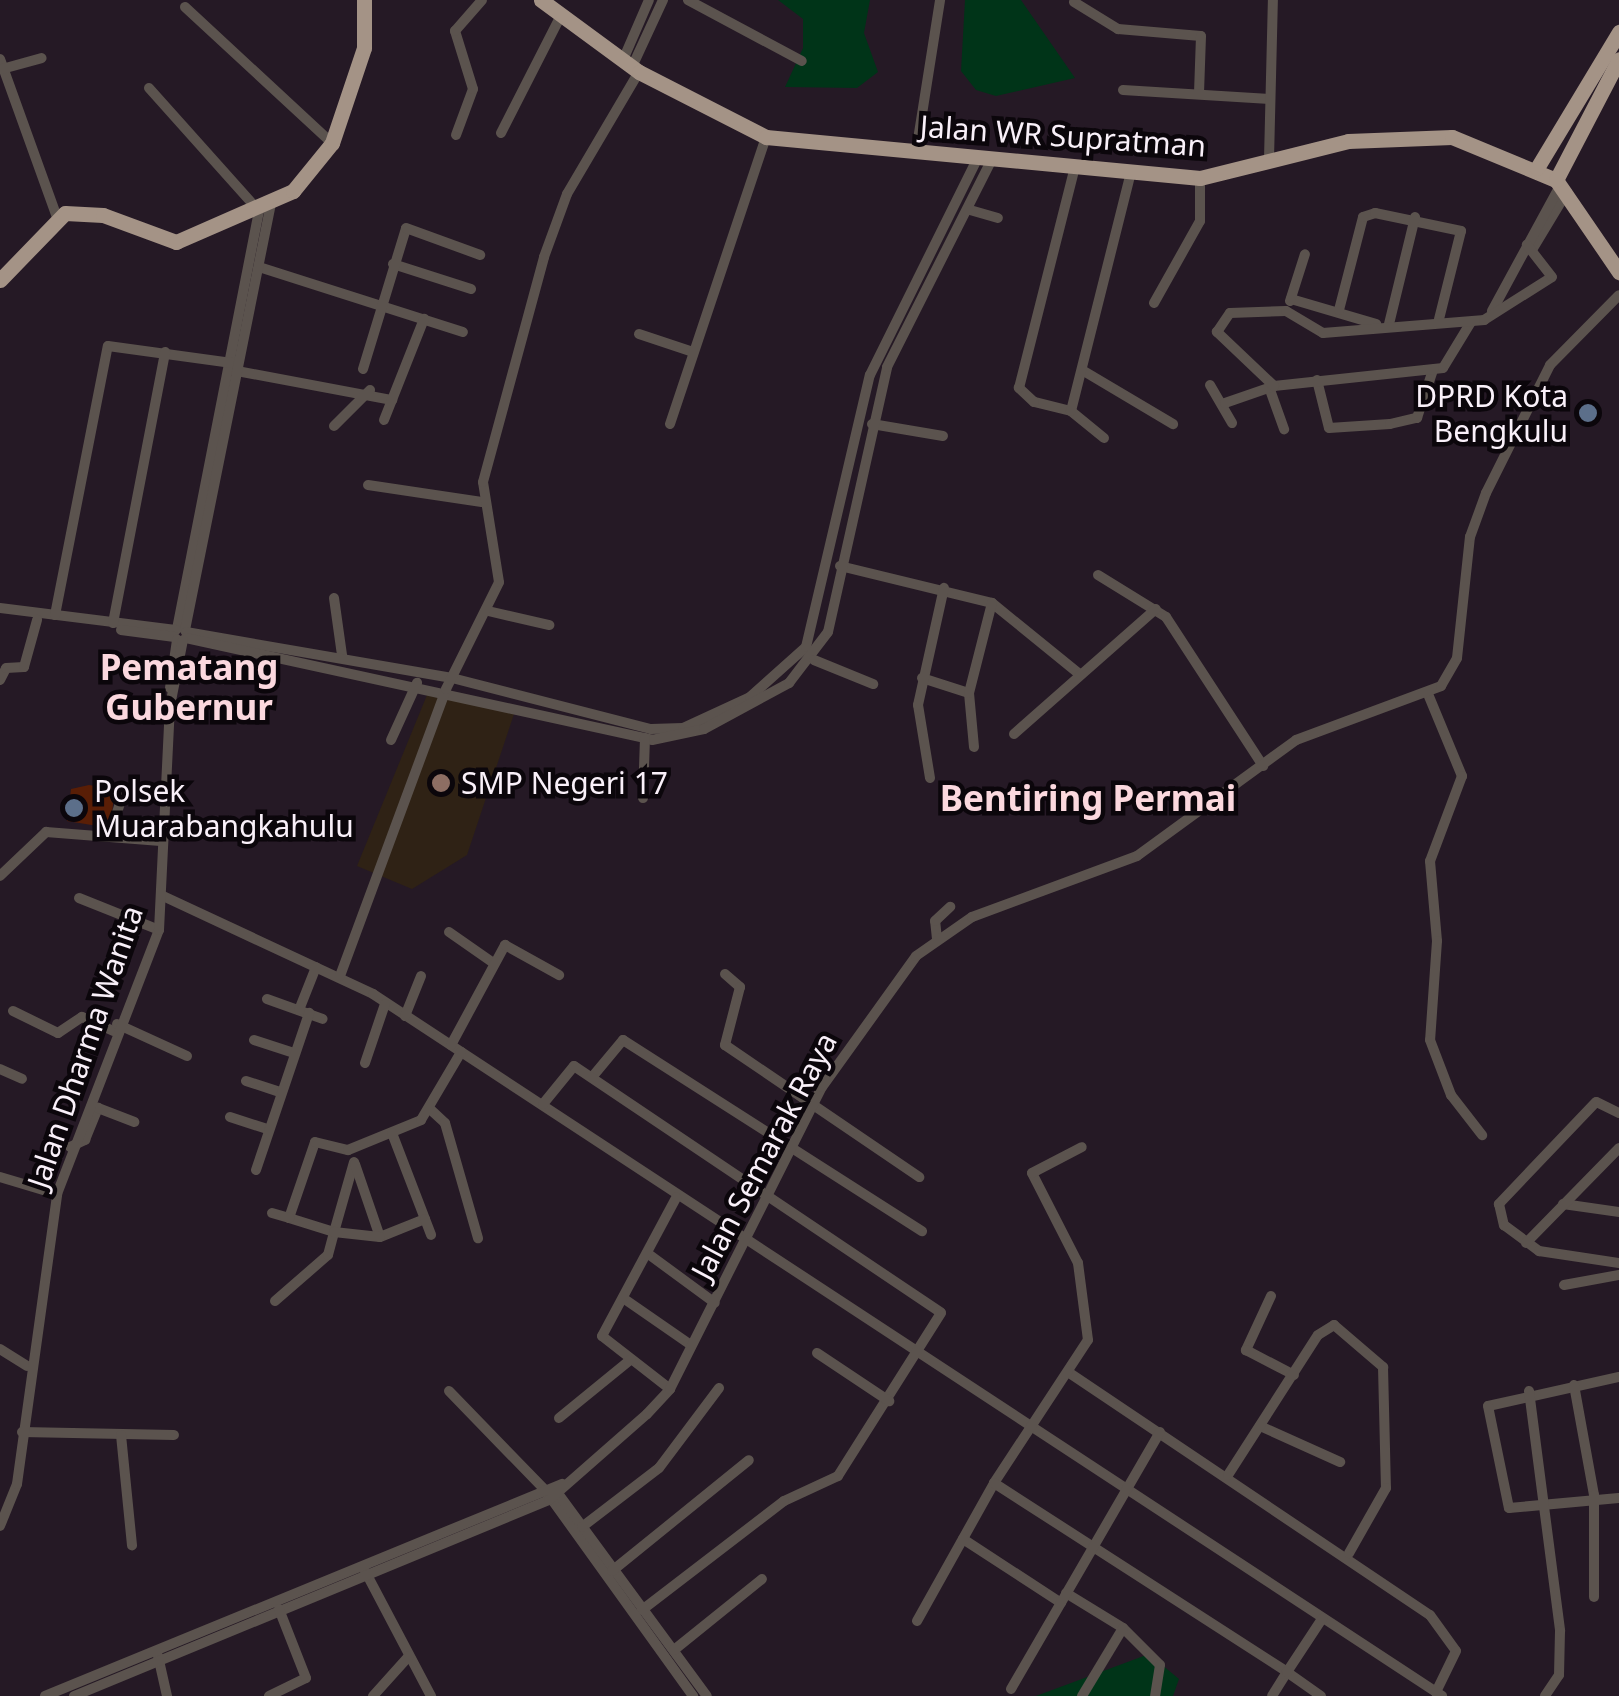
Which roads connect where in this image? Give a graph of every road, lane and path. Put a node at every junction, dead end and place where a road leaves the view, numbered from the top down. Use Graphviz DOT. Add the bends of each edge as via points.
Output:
graph roads {
  1 [pos="364,0"];
  2 [pos="482,0"];
  3 [pos="541,0"];
  4 [pos="649,0"];
  5 [pos="664,0"];
  6 [pos="688,0"];
  7 [pos="940,0"];
  8 [pos="1273,0"];
  9 [pos="1074,2"];
  10 [pos="185,7"];
  11 [pos="559,18"];
  12 [pos="1619,32"];
  13 [pos="42,58"];
  14 [pos="1619,58"];
  15 [pos="802,61"];
  16 [pos="1,64"];
  17 [pos="631,66"];
  18 [pos="149,88"];
  19 [pos="1123,90"];
  20 [pos="1199,94"];
  21 [pos="1270,98"];
  22 [pos="500,133"];
  23 [pos="456,135"];
  24 [pos="766,137"];
  25 [pos="332,143"];
  26 [pos="916,152"];
  27 [pos="985,158"];
  28 [pos="1269,159"];
  29 [pos="1075,167"];
  30 [pos="1536,168"];
  31 [pos="1130,173"];
  32 [pos="1200,178"];
  33 [pos="1561,186"];
  34 [pos="265,208"];
  35 [pos="970,210"];
  36 [pos="56,217"];
  37 [pos="1415,217"];
  38 [pos="998,218"];
  39 [pos="1530,247"];
  40 [pos="1305,254"];
  41 [pos="480,255"];
  42 [pos="1616,263"];
  43 [pos="393,264"];
  44 [pos="259,267"];
  45 [pos="0,280"];
  46 [pos="1508,280"];
  47 [pos="471,289"];
  48 [pos="1523,294"];
  49 [pos="1619,295"];
  50 [pos="1291,299"];
  51 [pos="383,303"];
  52 [pos="1154,303"];
  53 [pos="1340,310"];
  54 [pos="1286,311"];
  55 [pos="1492,312"];
  56 [pos="1438,318"];
  57 [pos="424,319"];
  58 [pos="1471,322"];
  59 [pos="1384,324"];
  60 [pos="462,332"];
  61 [pos="638,334"];
  62 [pos="164,352"];
  63 [pos="693,352"];
  64 [pos="363,368"];
  65 [pos="234,369"];
  66 [pos="1082,370"];
  67 [pos="1433,370"];
  68 [pos="1317,380"];
  69 [pos="1210,386"];
  70 [pos="1272,387"];
  71 [pos="370,390"];
  72 [pos="392,400"];
  73 [pos="1225,404"];
  74 [pos="1071,411"];
  75 [pos="384,420"];
  76 [pos="1232,423"];
  77 [pos="670,424"];
  78 [pos="872,424"];
  79 [pos="1173,424"];
  80 [pos="334,426"];
  81 [pos="1284,429"];
  82 [pos="943,436"];
  83 [pos="1104,438"];
  84 [pos="845,474"];
  85 [pos="860,477"];
  86 [pos="368,485"];
  87 [pos="482,502"];
  88 [pos="840,566"];
  89 [pos="1098,575"];
  90 [pos="944,588"];
  91 [pos="334,598"];
  92 [pos="992,603"];
  93 [pos="1156,609"];
  94 [pos="0,611"];
  95 [pos="488,611"];
  96 [pos="55,615"];
  97 [pos="37,620"];
  98 [pos="113,622"];
  99 [pos="549,625"];
  100 [pos="180,634"];
  101 [pos="342,656"];
  102 [pos="814,660"];
  103 [pos="795,672"];
  104 [pos="1078,673"];
  105 [pos="922,678"];
  106 [pos="0,680"];
  107 [pos="417,683"];
  108 [pos="449,683"];
  109 [pos="874,684"];
  110 [pos="969,693"];
  111 [pos="1428,694"];
  112 [pos="1014,734"];
  113 [pos="645,738"];
  114 [pos="391,740"];
  115 [pos="974,747"];
  116 [pos="1263,766"];
  117 [pos="930,778"];
  118 [pos="163,793"];
  119 [pos="643,798"];
  120 [pos="116,816"];
  121 [pos="161,841"];
  122 [pos="0,876"];
  123 [pos="163,896"];
  124 [pos="79,898"];
  125 [pos="950,907"];
  126 [pos="158,930"];
  127 [pos="449,932"];
  128 [pos="936,939"];
  129 [pos="492,962"];
  130 [pos="316,967"];
  131 [pos="725,974"];
  132 [pos="559,975"];
  133 [pos="340,976"];
  134 [pos="421,976"];
  135 [pos="267,998"];
  136 [pos="385,1004"];
  137 [pos="13,1012"];
  138 [pos="304,1012"];
  139 [pos="405,1016"];
  140 [pos="323,1019"];
  141 [pos="115,1027"];
  142 [pos="254,1040"];
  143 [pos="456,1048"];
  144 [pos="294,1053"];
  145 [pos="187,1056"];
  146 [pos="365,1063"];
  147 [pos="0,1069"];
  148 [pos="593,1076"];
  149 [pos="22,1079"];
  150 [pos="246,1081"];
  151 [pos="280,1092"];
  152 [pos="543,1104"];
  153 [pos="813,1104"];
  154 [pos="430,1110"];
  155 [pos="1619,1113"];
  156 [pos="230,1117"];
  157 [pos="134,1122"];
  158 [pos="268,1129"];
  159 [pos="392,1133"];
  160 [pos="1482,1135"];
  161 [pos="70,1147"];
  162 [pos="1082,1147"];
  163 [pos="791,1148"];
  164 [pos="1619,1148"];
  165 [pos="348,1150"];
  166 [pos="354,1162"];
  167 [pos="1606,1162"];
  168 [pos="1619,1164"];
  169 [pos="256,1170"];
  170 [pos="918,1176"];
  171 [pos="0,1177"];
  172 [pos="58,1194"];
  173 [pos="768,1196"];
  174 [pos="676,1198"];
  175 [pos="1564,1204"];
  176 [pos="1619,1212"];
  177 [pos="272,1214"];
  178 [pos="289,1218"];
  179 [pos="425,1219"];
  180 [pos="922,1230"];
  181 [pos="334,1232"];
  182 [pos="431,1235"];
  183 [pos="380,1236"];
  184 [pos="478,1238"];
  185 [pos="746,1241"];
  186 [pos="1526,1243"];
  187 [pos="647,1253"];
  188 [pos="1619,1263"];
  189 [pos="1619,1274"];
  190 [pos="1564,1285"];
  191 [pos="1271,1296"];
  192 [pos="623,1298"];
  193 [pos="275,1302"];
  194 [pos="715,1303"];
  195 [pos="692,1346"];
  196 [pos="0,1349"];
  197 [pos="816,1352"];
  198 [pos="917,1356"];
  199 [pos="630,1360"];
  200 [pos="28,1366"];
  201 [pos="1068,1372"];
  202 [pos="1294,1375"];
  203 [pos="1619,1377"];
  204 [pos="1574,1384"];
  205 [pos="719,1388"];
  206 [pos="670,1389"];
  207 [pos="449,1391"];
  208 [pos="1530,1391"];
  209 [pos="889,1401"];
  210 [pos="559,1418"];
  211 [pos="1260,1426"];
  212 [pos="1027,1429"];
  213 [pos="22,1432"];
  214 [pos="1160,1432"];
  215 [pos="121,1435"];
  216 [pos="174,1435"];
  217 [pos="749,1460"];
  218 [pos="1340,1462"];
  219 [pos="1228,1475"];
  220 [pos="994,1483"];
  221 [pos="554,1491"];
  222 [pos="1126,1492"];
  223 [pos="1594,1495"];
  224 [pos="1619,1498"];
  225 [pos="1548,1502"];
  226 [pos="0,1526"];
  227 [pos="582,1527"];
  228 [pos="963,1539"];
  229 [pos="132,1544"];
  230 [pos="1094,1546"];
  231 [pos="1350,1553"];
  232 [pos="365,1570"];
  233 [pos="612,1572"];
  234 [pos="762,1579"];
  235 [pos="1594,1597"];
  236 [pos="1064,1598"];
  237 [pos="278,1609"];
  238 [pos="642,1610"];
  239 [pos="1322,1619"];
  240 [pos="917,1620"];
  241 [pos="1123,1628"];
  242 [pos="674,1650"];
  243 [pos="158,1655"];
  244 [pos="409,1656"];
  245 [pos="1287,1672"];
  246 [pos="1011,1689"];
  247 [pos="1439,1694"];
  248 [pos="45,1696"];
  249 [pos="74,1696"];
  250 [pos="167,1696"];
  251 [pos="269,1696"];
  252 [pos="373,1696"];
  253 [pos="431,1696"];
  254 [pos="693,1696"];
  255 [pos="707,1696"];
  256 [pos="1082,1696"];
  257 [pos="1155,1696"];
  258 [pos="1272,1696"];
  259 [pos="1322,1696"];
  260 [pos="1545,1696"];
  1 -- 25 [label="highway" via="364,48"];
  2 -- 23 [label="street" via="455,31 473,89"];
  3 -- 11 [label="highway, Jalan WR Supratman"];
  4 -- 17 [label="street"];
  5 -- 17 [label="street"];
  6 -- 15 [label="street"];
  7 -- 26 [label="street"];
  8 -- 21 [label="street"];
  9 -- 20 [label="street" via="1118,29 1200,36"];
  10 -- 25 [label="street"];
  11 -- 17 [label="highway, Jalan WR Supratman"];
  11 -- 22 [label="street"];
  12 -- 30 [label="highway"];
  13 -- 16 [label="street"];
  14 -- 33 [label="highway"];
  16 -- 36 [label="street"];
  17 -- 24 [label="highway, Jalan WR Supratman"];
  17 -- 87 [label="street" via="567,194"];
  18 -- 34 [label="street"];
  19 -- 20 [label="street"];
  20 -- 21 [label="street"];
  21 -- 28 [label="street"];
  24 -- 26 [label="highway, Jalan WR Supratman"];
  24 -- 63 [label="street"];
  25 -- 34 [label="highway" via="311,175"];
  26 -- 27 [label="highway, Jalan WR Supratman"];
  27 -- 29 [label="highway, Jalan WR Supratman"];
  27 -- 35 [label="street"];
  27 -- 84 [label="street" via="878,356"];
  28 -- 30 [label="highway, Jalan WR Supratman" via="1431,134"];
  28 -- 32 [label="highway, Jalan WR Supratman"];
  29 -- 31 [label="highway, Jalan WR Supratman"];
  29 -- 74 [label="street" via="1019,388"];
  30 -- 33 [label="highway, Jalan WR Supratman"];
  31 -- 32 [label="highway, Jalan WR Supratman"];
  31 -- 66 [label="street"];
  32 -- 52 [label="street" via="1200,221"];
  33 -- 39 [label="street"];
  33 -- 42 [label="highway, Jalan WR Supratman"];
  34 -- 36 [label="highway" via="176,242 89,211"];
  34 -- 44 [label="street"];
  34 -- 65 [label="street"];
  35 -- 38 [label="street"];
  35 -- 78 [label="street" via="887,367"];
  36 -- 45 [label="highway"];
  37 -- 53 [label="street" via="1363,216"];
  37 -- 56 [label="street" via="1460,231"];
  37 -- 59 [label="street"];
  39 -- 46 [label="street"];
  39 -- 48 [label="street" via="1552,277"];
  40 -- 50 [label="street"];
  41 -- 43 [label="street" via="410,226"];
  43 -- 47 [label="street"];
  43 -- 51 [label="street"];
  44 -- 51 [label="street"];
  44 -- 65 [label="street"];
  46 -- 48 [label="street"];
  46 -- 55 [label="street"];
  48 -- 55 [label="street"];
  49 -- 111 [label="street" via="1550,364 1510,442 1472,525 1457,658"];
  50 -- 53 [label="street"];
  50 -- 54 [label="street"];
  51 -- 57 [label="street"];
  51 -- 64 [label="street"];
  53 -- 59 [label="street"];
  54 -- 59 [label="street" via="1323,333"];
  54 -- 70 [label="street" via="1244,308 1217,329"];
  55 -- 58 [label="street"];
  56 -- 58 [label="street"];
  56 -- 59 [label="street"];
  57 -- 60 [label="street"];
  57 -- 72 [label="street"];
  58 -- 67 [label="street" via="1448,366"];
  61 -- 63 [label="street"];
  62 -- 65 [label="street"];
  62 -- 96 [label="street" via="108,346"];
  62 -- 98 [label="street"];
  63 -- 77 [label="street"];
  65 -- 71 [label="street"];
  65 -- 100 [label="street, Jalan Dharma Wanita"];
  66 -- 74 [label="street"];
  66 -- 79 [label="street"];
  67 -- 68 [label="street"];
  67 -- 68 [label="street" via="1417,418 1390,424 1329,428"];
  68 -- 70 [label="street"];
  69 -- 73 [label="street"];
  70 -- 73 [label="street"];
  70 -- 81 [label="street"];
  71 -- 72 [label="street"];
  71 -- 80 [label="street"];
  72 -- 75 [label="street"];
  73 -- 76 [label="street"];
  74 -- 83 [label="street"];
  78 -- 82 [label="street"];
  78 -- 85 [label="street"];
  84 -- 85 [label="street"];
  84 -- 103 [label="street" via="818,610"];
  85 -- 88 [label="street"];
  86 -- 87 [label="street"];
  87 -- 95 [label="street" via="502,566"];
  88 -- 90 [label="street"];
  88 -- 102 [label="street"];
  89 -- 93 [label="street"];
  90 -- 92 [label="street"];
  90 -- 105 [label="street"];
  91 -- 101 [label="street"];
  92 -- 104 [label="street"];
  92 -- 110 [label="street"];
  93 -- 104 [label="street"];
  93 -- 116 [label="street" via="1203,663"];
  94 -- 96 [label="street"];
  94 -- 97 [label="street"];
  95 -- 99 [label="street"];
  95 -- 108 [label="street"];
  96 -- 98 [label="street"];
  97 -- 100 [label="street"];
  97 -- 106 [label="street" via="24,667 6,668"];
  98 -- 100 [label="street"];
  100 -- 101 [label="street"];
  100 -- 107 [label="street"];
  100 -- 118 [label="street, Jalan Dharma Wanita"];
  101 -- 108 [label="street"];
  102 -- 103 [label="street"];
  102 -- 109 [label="street"];
  103 -- 108 [label="street" via="722,711 666,730"];
  103 -- 113 [label="street" via="704,730"];
  104 -- 112 [label="street"];
  105 -- 110 [label="street"];
  105 -- 117 [label="street"];
  107 -- 108 [label="street"];
  107 -- 114 [label="street"];
  108 -- 113 [label="street"];
  108 -- 133 [label="street"];
  110 -- 115 [label="street"];
  111 -- 116 [label="street, Jalan Semarak Raya" via="1313,732"];
  111 -- 160 [label="street" via="1462,776 1430,860 1437,941 1430,1040 1451,1095"];
  113 -- 119 [label="street"];
  116 -- 128 [label="street, Jalan Semarak Raya" via="1194,822 1096,878 972,918"];
  118 -- 120 [label="street" via="124,789"];
  118 -- 121 [label="street, Jalan Dharma Wanita"];
  121 -- 122 [label="street" via="46,832"];
  121 -- 123 [label="street, Jalan Dharma Wanita"];
  123 -- 126 [label="street, Jalan Dharma Wanita"];
  123 -- 130 [label="street"];
  124 -- 126 [label="street"];
  125 -- 128 [label="street" via="936,921"];
  126 -- 141 [label="street, Jalan Dharma Wanita"];
  127 -- 129 [label="street"];
  128 -- 153 [label="street, Jalan Semarak Raya" via="874,1003"];
  129 -- 132 [label="street" via="511,943"];
  129 -- 143 [label="street"];
  130 -- 133 [label="street"];
  130 -- 138 [label="street"];
  131 -- 153 [label="street" via="740,991 725,1045"];
  133 -- 136 [label="street"];
  134 -- 139 [label="street"];
  135 -- 138 [label="street"];
  136 -- 139 [label="street"];
  136 -- 146 [label="street"];
  137 -- 141 [label="street" via="58,1033 82,1017"];
  138 -- 140 [label="street"];
  138 -- 144 [label="street"];
  139 -- 143 [label="street"];
  141 -- 145 [label="street"];
  141 -- 161 [label="street, Jalan Dharma Wanita"];
  142 -- 144 [label="street"];
  143 -- 152 [label="street"];
  143 -- 154 [label="street"];
  144 -- 151 [label="street"];
  147 -- 149 [label="street"];
  148 -- 152 [label="street" via="571,1065"];
  148 -- 163 [label="street" via="622,1040"];
  148 -- 173 [label="street"];
  150 -- 151 [label="street"];
  151 -- 158 [label="street"];
  152 -- 174 [label="street"];
  153 -- 163 [label="street, Jalan Semarak Raya"];
  153 -- 170 [label="street"];
  154 -- 159 [label="street"];
  154 -- 184 [label="street" via="445,1123"];
  155 -- 186 [label="street" via="1596,1102 1501,1197 1504,1225"];
  156 -- 158 [label="street"];
  157 -- 161 [label="street" via="98,1108 85,1140"];
  158 -- 169 [label="street"];
  159 -- 165 [label="street"];
  159 -- 179 [label="street"];
  161 -- 172 [label="street, Jalan Dharma Wanita"];
  162 -- 201 [label="street" via="1032,1173 1061,1218 1089,1313 1088,1340"];
  163 -- 173 [label="street, Jalan Semarak Raya"];
  163 -- 180 [label="street"];
  164 -- 167 [label="street"];
  165 -- 166 [label="street"];
  165 -- 178 [label="street" via="315,1142"];
  166 -- 181 [label="street"];
  166 -- 183 [label="street"];
  167 -- 168 [label="street"];
  167 -- 175 [label="street"];
  171 -- 172 [label="street"];
  172 -- 200 [label="street, Jalan Dharma Wanita"];
  173 -- 185 [label="street, Jalan Semarak Raya"];
  173 -- 198 [label="street" via="941,1313"];
  174 -- 185 [label="street"];
  174 -- 187 [label="street"];
  175 -- 176 [label="street"];
  175 -- 186 [label="street"];
  177 -- 178 [label="street"];
  178 -- 181 [label="street"];
  179 -- 182 [label="street"];
  179 -- 183 [label="street"];
  181 -- 183 [label="street"];
  181 -- 193 [label="street" via="328,1255"];
  185 -- 194 [label="street, Jalan Semarak Raya"];
  185 -- 198 [label="street"];
  186 -- 188 [label="street" via="1556,1257"];
  187 -- 192 [label="street"];
  187 -- 194 [label="street"];
  189 -- 190 [label="street"];
  191 -- 202 [label="street" via="1246,1350"];
  192 -- 195 [label="street"];
  192 -- 199 [label="street" via="603,1339"];
  194 -- 195 [label="street, Jalan Semarak Raya"];
  195 -- 206 [label="street, Jalan Semarak Raya"];
  196 -- 200 [label="street"];
  197 -- 209 [label="street"];
  198 -- 209 [label="street"];
  198 -- 212 [label="street"];
  199 -- 206 [label="street"];
  199 -- 210 [label="street"];
  200 -- 213 [label="street, Jalan Dharma Wanita"];
  201 -- 212 [label="street"];
  201 -- 214 [label="street"];
  202 -- 211 [label="street"];
  202 -- 231 [label="street" via="1328,1325 1383,1367 1386,1488"];
  203 -- 204 [label="street"];
  204 -- 208 [label="street"];
  204 -- 223 [label="street"];
  205 -- 227 [label="street" via="660,1468"];
  206 -- 221 [label="street, Jalan Semarak Raya"];
  207 -- 221 [label="street"];
  208 -- 225 [label="street"];
  208 -- 225 [label="street" via="1489,1400 1501,1484 1509,1508"];
  209 -- 238 [label="street" via="838,1476 784,1502"];
  211 -- 218 [label="street"];
  211 -- 219 [label="street"];
  212 -- 220 [label="street"];
  212 -- 222 [label="street"];
  213 -- 215 [label="street"];
  213 -- 226 [label="street, Jalan Dharma Wanita"];
  214 -- 219 [label="street"];
  214 -- 222 [label="street"];
  215 -- 216 [label="street"];
  215 -- 229 [label="street"];
  217 -- 233 [label="street"];
  219 -- 231 [label="street"];
  220 -- 228 [label="street"];
  220 -- 230 [label="street"];
  221 -- 227 [label="street"];
  221 -- 232 [label="street, Jalan Semarak Raya"];
  221 -- 254 [label="street"];
  222 -- 230 [label="street"];
  222 -- 239 [label="street"];
  223 -- 224 [label="street"];
  223 -- 225 [label="street"];
  223 -- 235 [label="street"];
  225 -- 260 [label="street" via="1561,1655"];
  227 -- 233 [label="street"];
  228 -- 236 [label="street"];
  228 -- 240 [label="street"];
  230 -- 236 [label="street"];
  230 -- 245 [label="street"];
  231 -- 247 [label="street" via="1453,1642 1454,1660"];
  232 -- 237 [label="street, Jalan Semarak Raya"];
  232 -- 243 [label="street, Jalan Semarak Raya"];
  232 -- 244 [label="street"];
  233 -- 238 [label="street"];
  234 -- 242 [label="street"];
  236 -- 241 [label="street"];
  236 -- 246 [label="street"];
  237 -- 243 [label="street, Jalan Semarak Raya"];
  237 -- 251 [label="street" via="306,1678"];
  238 -- 242 [label="street"];
  239 -- 245 [label="street"];
  239 -- 247 [label="street"];
  241 -- 256 [label="street"];
  241 -- 257 [label="street" via="1164,1672"];
  242 -- 255 [label="street"];
  243 -- 248 [label="street, Jalan Semarak Raya"];
  243 -- 249 [label="street, Jalan Semarak Raya"];
  243 -- 250 [label="street"];
  244 -- 252 [label="street"];
  244 -- 253 [label="street"];
  245 -- 258 [label="street"];
  245 -- 259 [label="street"];
}
